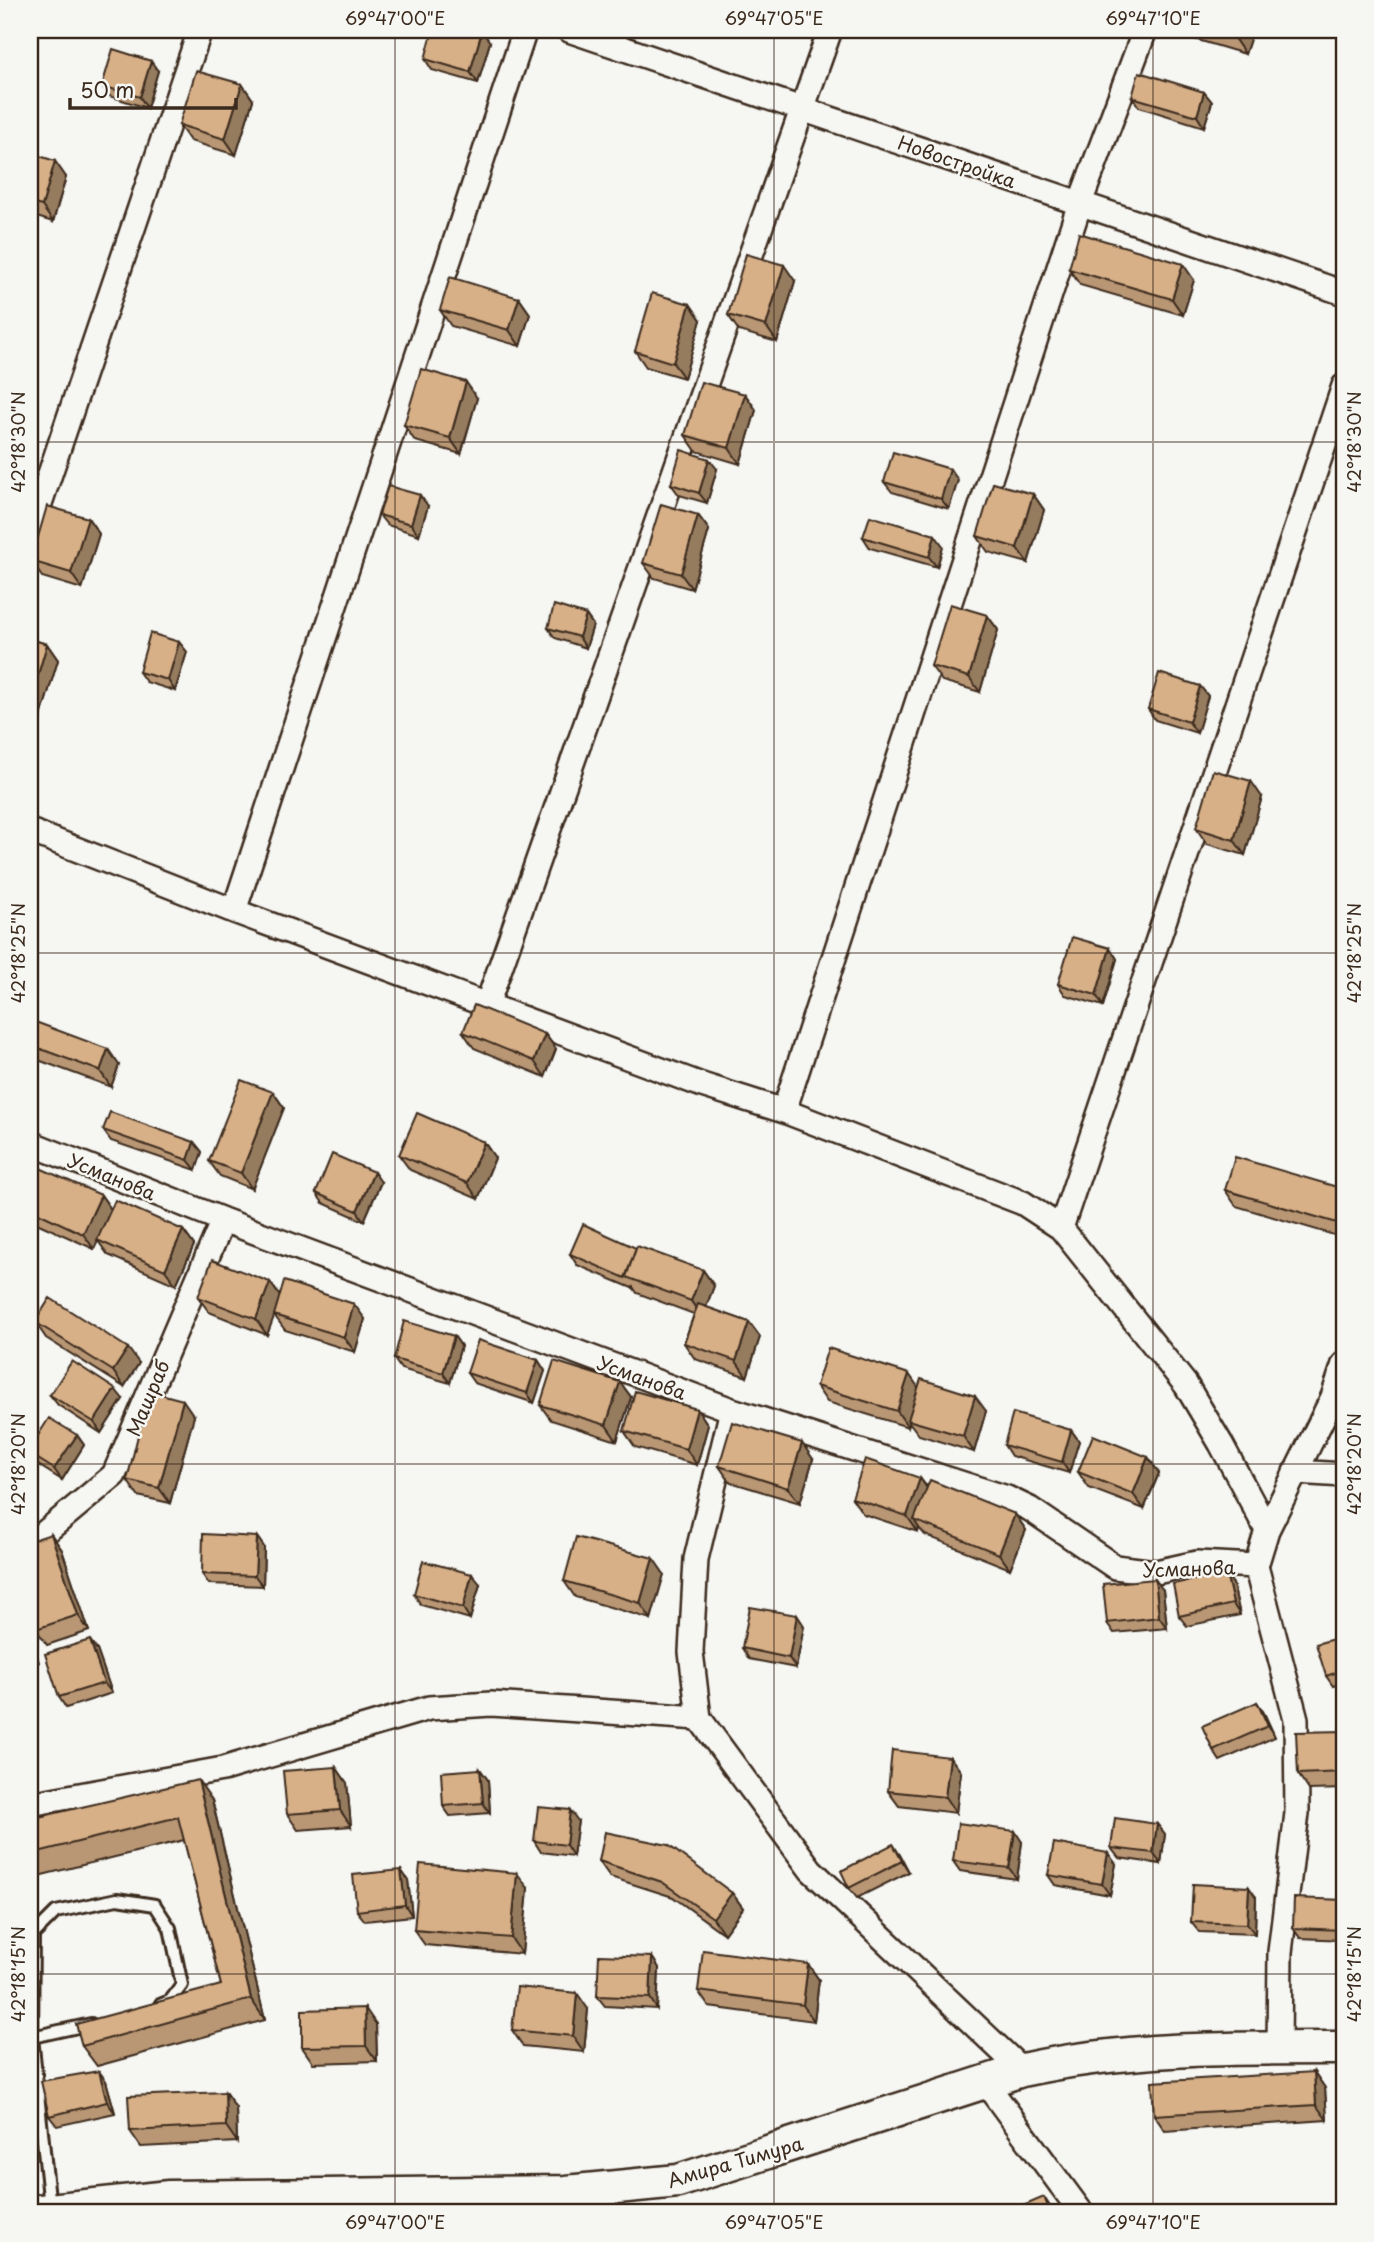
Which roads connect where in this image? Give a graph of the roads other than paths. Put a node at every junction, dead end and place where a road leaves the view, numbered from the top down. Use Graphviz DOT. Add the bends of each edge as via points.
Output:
graph roads {
  1 [pos="200,30"];
  2 [pos="525,30"];
  3 [pos="569,30"];
  4 [pos="830,30"];
  5 [pos="1145,30"];
  6 [pos="802,109"];
  7 [pos="1080,203"];
  8 [pos="1344,293"];
  9 [pos="1344,386"];
  10 [pos="30,533"];
  11 [pos="30,831"];
  12 [pos="234,911"];
  13 [pos="487,1005"];
  14 [pos="784,1111"];
  15 [pos="38,1154"];
  16 [pos="223,1220"];
  17 [pos="1061,1228"];
  18 [pos="1344,1364"];
  19 [pos="732,1410"];
  20 [pos="1295,1472"];
  21 [pos="1344,1475"];
  22 [pos="1267,1530"];
  23 [pos="30,1545"];
  24 [pos="1256,1566"];
  25 [pos="699,1718"];
  26 [pos="30,1804"];
  27 [pos="144,2012"];
  28 [pos="107,2021"];
  29 [pos="32,2037"];
  30 [pos="1279,2048"];
  31 [pos="1344,2048"];
  32 [pos="1023,2070"];
  33 [pos="985,2082"];
  34 [pos="118,2208"];
  35 [pos="41,2211"];
  36 [pos="1081,2212"];
  1 -- 10 [label="street"];
  2 -- 12 [label="street"];
  3 -- 6 [label="street, Новостройка"];
  4 -- 6 [label="street"];
  5 -- 7 [label="street"];
  6 -- 7 [label="street, Новостройка"];
  6 -- 13 [label="street"];
  7 -- 8 [label="street, Новостройка"];
  7 -- 14 [label="street"];
  9 -- 17 [label="street"];
  11 -- 12 [label="street"];
  12 -- 13 [label="street"];
  13 -- 14 [label="street"];
  14 -- 17 [label="street" via="1023,1203"];
  15 -- 16 [label="street, Усманова"];
  16 -- 19 [label="street, Усманова"];
  16 -- 23 [label="street, Машраб" via="114,1475"];
  17 -- 22 [label="street" via="1186,1385"];
  18 -- 20 [label="street" via="1333,1397"];
  19 -- 24 [label="street, Усманова" via="1007,1498 1115,1567 1156,1572 1197,1563"];
  19 -- 25 [label="street" via="696,1559 691,1652"];
  20 -- 21 [label="street"];
  20 -- 22 [label="street"];
  22 -- 24 [label="street"];
  24 -- 30 [label="street" via="1296,1719 1297,1813 1280,1952"];
  25 -- 26 [label="street" via="491,1703 429,1708 223,1769"];
  25 -- 32 [label="street" via="811,1870"];
  27 -- 29 [label="lane" via="170,2001 183,1986 170,1928 155,1905 105,1901 56,1912 33,1936"];
  28 -- 29 [label="lane"];
  29 -- 35 [label="lane"];
  30 -- 31 [label="street, Амира Тимура"];
  30 -- 32 [label="street, Амира Тимура" via="1106,2055"];
  32 -- 33 [label="street, Амира Тимура"];
  33 -- 34 [label="street, Амира Тимура" via="678,2181 566,2192 169,2197"];
  33 -- 36 [label="street"];
  34 -- 35 [label="street, Амира Тимура"];
}
